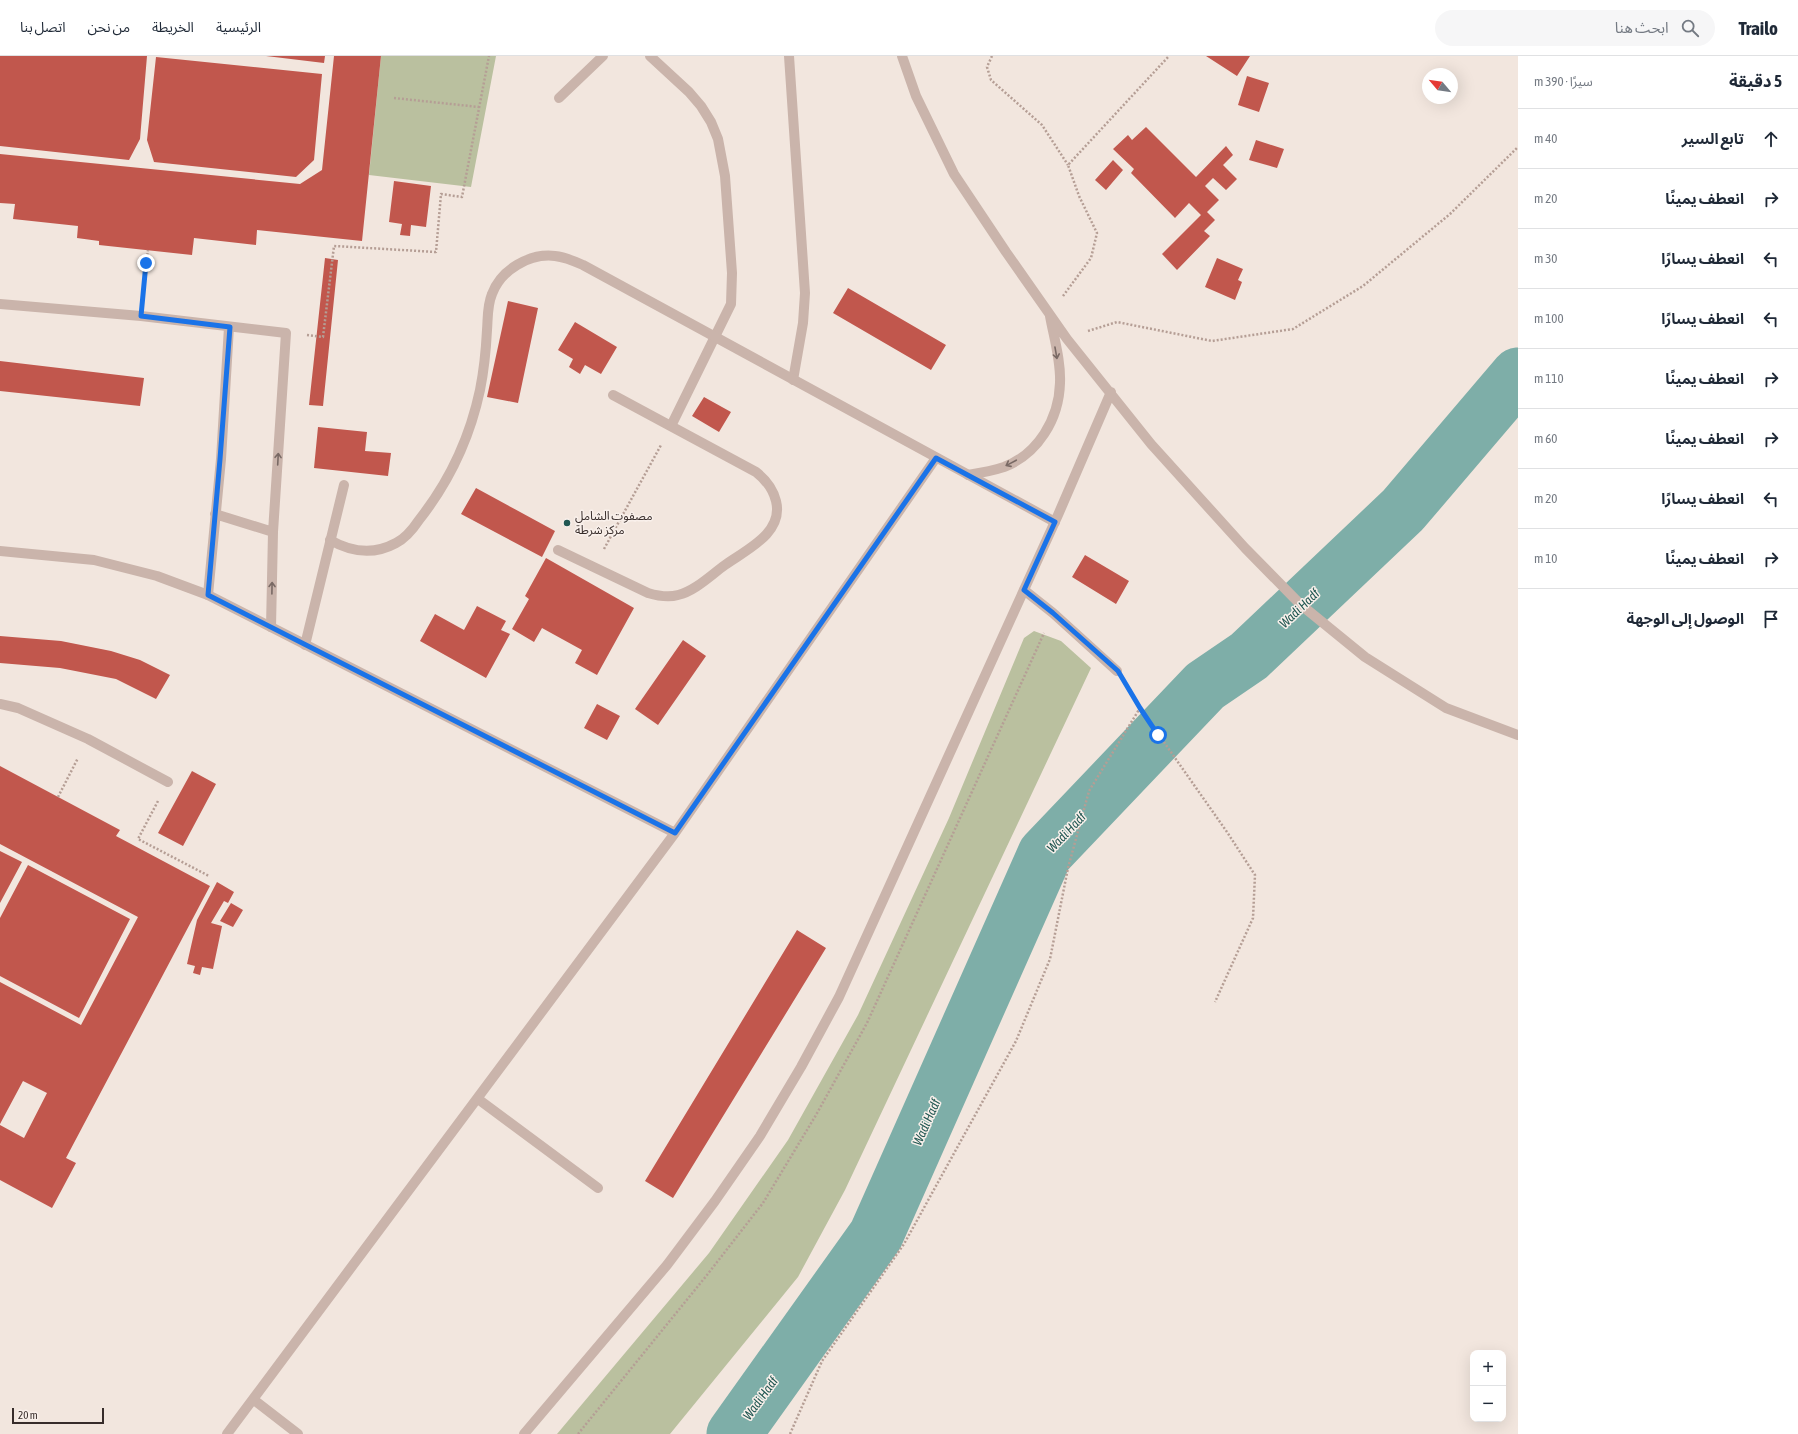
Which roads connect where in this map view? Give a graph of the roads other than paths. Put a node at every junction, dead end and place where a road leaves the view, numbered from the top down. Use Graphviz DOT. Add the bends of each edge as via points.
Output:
graph roads {
  1 [pos="603,56"];
  2 [pos="650,56"];
  3 [pos="789,56"];
  4 [pos="902,56"];
  5 [pos="559,98"];
  6 [pos="0,304"];
  7 [pos="1049,314"];
  8 [pos="230,327"];
  9 [pos="714,337"];
  10 [pos="793,380"];
  11 [pos="1111,392"];
  12 [pos="613,395"];
  13 [pos="671,426"];
  14 [pos="936,458"];
  15 [pos="968,475"];
  16 [pos="344,485"];
  17 [pos="215,514"];
  18 [pos="1055,522"];
  19 [pos="273,532"];
  20 [pos="330,540"];
  21 [pos="0,550"];
  22 [pos="558,550"];
  23 [pos="1024,590"];
  24 [pos="208,595"];
  25 [pos="271,627"];
  26 [pos="305,645"];
  27 [pos="1118,671"];
  28 [pos="0,704"];
  29 [pos="1518,735"];
  30 [pos="168,782"];
  31 [pos="675,833"];
  32 [pos="478,1099"];
  33 [pos="598,1188"];
  34 [pos="254,1400"];
  35 [pos="227,1434"];
  36 [pos="298,1434"];
  37 [pos="524,1434"];
  1 -- 5 [label="street"];
  2 -- 9 [label="street" via="701,106 711,122 723,158 732,289 731,304"];
  3 -- 10 [label="street" via="805,294 803,323"];
  4 -- 7 [label="street" via="916,96 954,174"];
  6 -- 8 [label="street" via="141,316"];
  7 -- 11 [label="street"];
  7 -- 15 [label="street, one-way" via="1060,382 1059,400 1054,417 1034,447 1020,458 1004,467"];
  8 -- 17 [label="street"];
  19 -- 8 [label="street, one-way" via="286,333"];
  9 -- 10 [label="street"];
  9 -- 13 [label="street"];
  9 -- 20 [label="street" via="569,259 538,256 524,261 500,280 492,294 488,309 481,383 472,421 446,481 428,509 408,534 384,549 356,551"];
  10 -- 14 [label="street"];
  11 -- 18 [label="street"];
  11 -- 29 [label="street" via="1151,444 1245,548 1300,604 1365,657 1446,708"];
  12 -- 13 [label="street"];
  13 -- 22 [label="street" via="748,468 768,483 776,498 778,515 766,536 678,596 653,594"];
  14 -- 15 [label="street"];
  14 -- 31 [label="street"];
  15 -- 18 [label="street"];
  16 -- 20 [label="street"];
  17 -- 19 [label="street"];
  17 -- 24 [label="street"];
  18 -- 23 [label="street"];
  25 -- 19 [label="street, one-way"];
  20 -- 26 [label="street"];
  21 -- 24 [label="street" via="94,560 157,576"];
  23 -- 27 [label="street"];
  23 -- 37 [label="street" via="839,997 793,1081 760,1136 682,1246"];
  24 -- 25 [label="street"];
  25 -- 26 [label="street"];
  26 -- 31 [label="street"];
  28 -- 30 [label="street" via="18,708 88,739"];
  31 -- 32 [label="street"];
  32 -- 33 [label="street"];
  32 -- 34 [label="street"];
  34 -- 35 [label="street"];
  34 -- 36 [label="street"];
}
